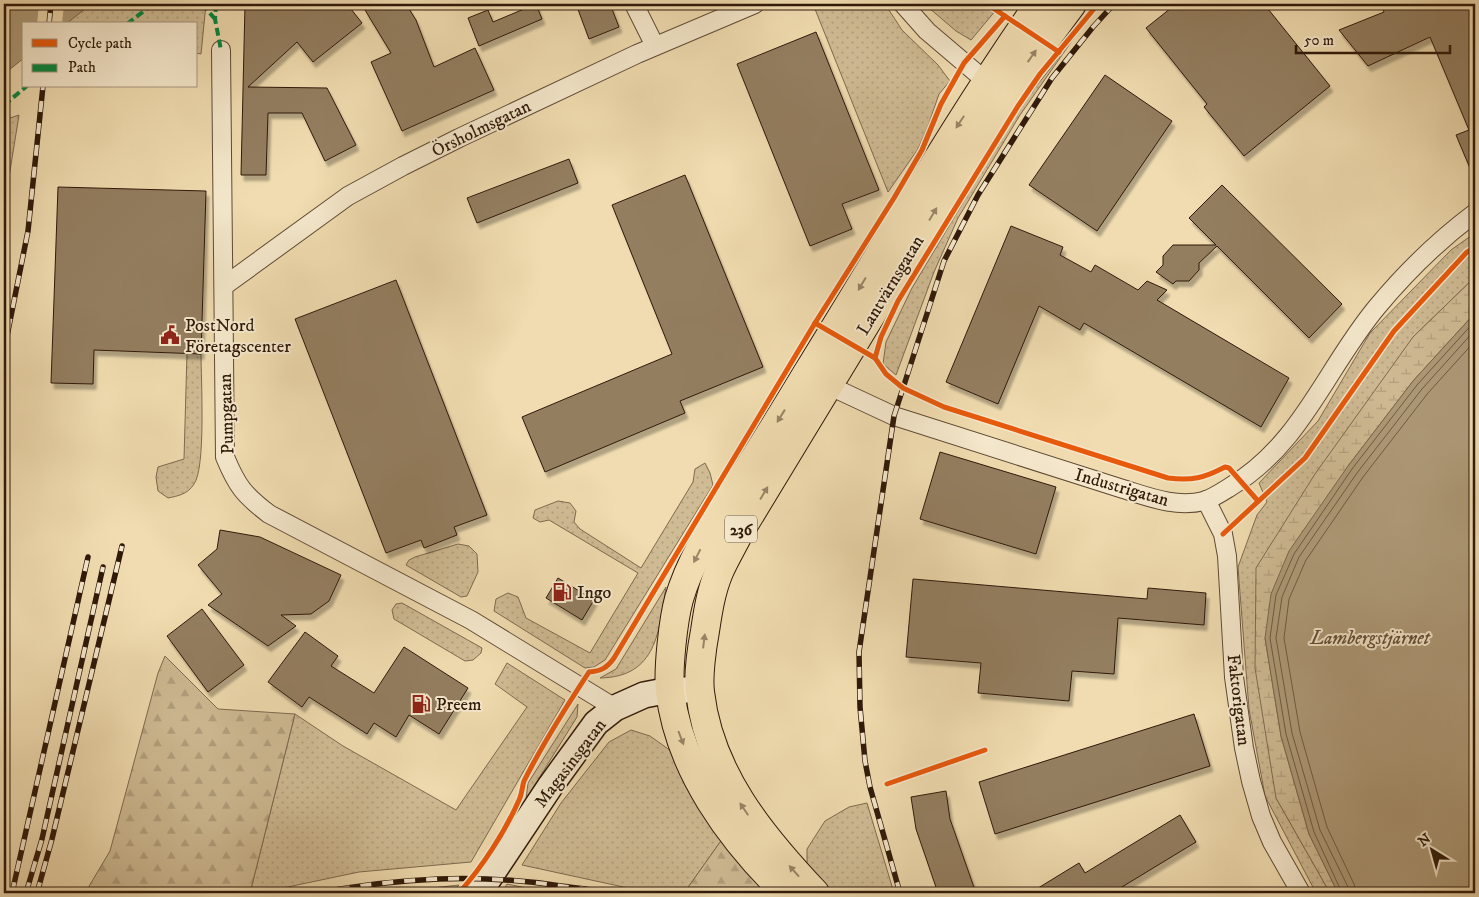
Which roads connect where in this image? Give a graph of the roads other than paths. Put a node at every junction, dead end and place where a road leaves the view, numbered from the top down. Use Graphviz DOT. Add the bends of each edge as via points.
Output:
graph roads {
  1 [pos="634,4"];
  2 [pos="755,4"];
  3 [pos="903,4"];
  4 [pos="1039,4"];
  5 [pos="1072,4"];
  6 [pos="655,46"];
  7 [pos="221,50"];
  8 [pos="995,89"];
  9 [pos="1475,213"];
  10 [pos="224,286"];
  11 [pos="818,380"];
  12 [pos="1206,500"];
  13 [pos="670,690"];
  14 [pos="699,690"];
  15 [pos="615,708"];
  16 [pos="479,893"];
  17 [pos="786,893"];
  18 [pos="814,893"];
  19 [pos="1300,893"];
  1 -- 6 [label="street"];
  2 -- 6 [label="street, Örsholmsgatan"];
  3 -- 8 [label="street" via="927,31"];
  4 -- 8 [label="main road, Lantvärnsgatan / 236"];
  8 -- 5 [label="main road, Lantvärnsgatan / 236, one-way"];
  6 -- 10 [label="street, Örsholmsgatan" via="459,138 348,196"];
  7 -- 10 [label="street, Pumpgatan"];
  8 -- 11 [label="main road, Lantvärnsgatan / 236" via="942,151"];
  9 -- 12 [label="street, Industrigatan" via="1412,268 1376,308 1296,428 1274,453 1240,481"];
  10 -- 15 [label="street, Pumpgatan" via="225,457 235,482 250,500 268,514 471,620"];
  11 -- 12 [label="street, Industrigatan" via="894,416 1123,490 1185,504"];
  11 -- 13 [label="main road, Lantvärnsgatan / 236, one-way" via="720,513 695,559 679,600 671,650"];
  14 -- 11 [label="main road, Lantvärnsgatan / 236, one-way" via="706,621 719,572"];
  12 -- 19 [label="street, Faktorigatan" via="1223,534 1227,556 1234,677 1251,782 1272,842"];
  13 -- 14 [label="street, Magasinsgatan"];
  13 -- 15 [label="street, Magasinsgatan" via="644,695"];
  13 -- 17 [label="main road, 236, one-way" via="678,729 692,766 720,818"];
  18 -- 14 [label="main road, 236, one-way" via="773,848 736,797 705,723"];
  15 -- 16 [label="street, Magasinsgatan" via="596,722 584,738"];
}
